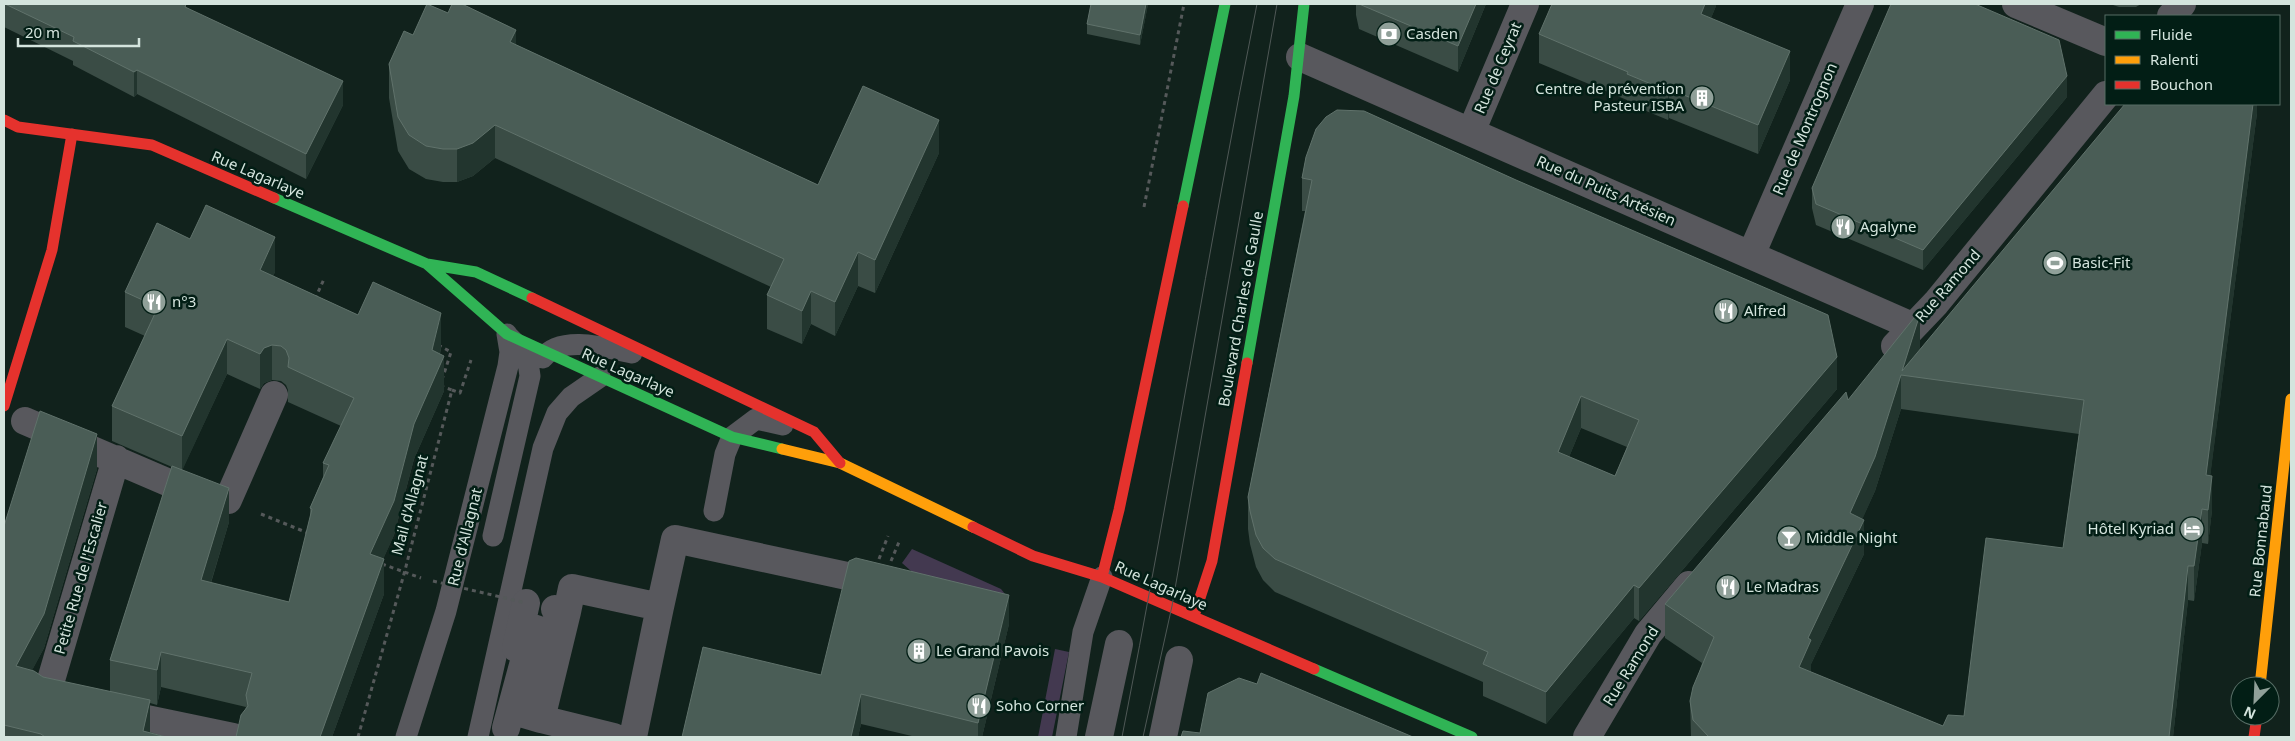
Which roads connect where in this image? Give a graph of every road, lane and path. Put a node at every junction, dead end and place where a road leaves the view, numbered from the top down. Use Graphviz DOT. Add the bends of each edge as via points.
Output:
graph roads {
  1 [pos="1225,4"];
  2 [pos="1304,4"];
  3 [pos="1525,4"];
  4 [pos="1860,4"];
  5 [pos="2016,4"];
  6 [pos="2182,4"];
  7 [pos="2172,15"];
  8 [pos="2105,42"];
  9 [pos="1300,57"];
  10 [pos="2105,96"];
  11 [pos="4,120"];
  12 [pos="1471,132"];
  13 [pos="72,134"];
  14 [pos="1751,254"];
  15 [pos="427,264"];
  16 [pos="324,278"];
  17 [pos="314,301"];
  18 [pos="1912,326"];
  19 [pos="507,334"];
  20 [pos="436,344"];
  21 [pos="546,352"];
  22 [pos="654,357"];
  23 [pos="471,360"];
  24 [pos="1879,366"];
  25 [pos="530,376"];
  26 [pos="600,377"];
  27 [pos="452,390"];
  28 [pos="274,395"];
  29 [pos="2291,399"];
  30 [pos="14,413"];
  31 [pos="814,432"];
  32 [pos="732,437"];
  33 [pos="116,459"];
  34 [pos="840,463"];
  35 [pos="228,500"];
  36 [pos="714,511"];
  37 [pos="313,535"];
  38 [pos="493,536"];
  39 [pos="888,536"];
  40 [pos="899,542"];
  41 [pos="891,561"];
  42 [pos="382,564"];
  43 [pos="875,567"];
  44 [pos="1706,567"];
  45 [pos="404,574"];
  46 [pos="847,576"];
  47 [pos="1102,577"];
  48 [pos="526,603"];
  49 [pos="660,606"];
  50 [pos="1194,616"];
  51 [pos="1119,644"];
  52 [pos="1179,660"];
  53 [pos="2261,676"];
  54 [pos="541,719"];
  55 [pos="510,732"];
  56 [pos="233,737"];
  57 [pos="358,737"];
  58 [pos="406,737"];
  59 [pos="478,737"];
  60 [pos="614,737"];
  61 [pos="633,737"];
  62 [pos="1066,737"];
  63 [pos="1099,737"];
  64 [pos="1163,737"];
  65 [pos="1472,737"];
  66 [pos="1587,737"];
  1 -- 47 [label="main road" via="1119,510"];
  2 -- 9 [label="main road, Boulevard Charles de Gaulle"];
  3 -- 12 [label="street, Rue de Ceyrat"];
  4 -- 14 [label="street, Rue de Montrognon"];
  5 -- 8 [label="street"];
  6 -- 7 [label="street"];
  9 -- 12 [label="street, Rue du Puits Artésien"];
  9 -- 50 [label="main road, Boulevard Charles de Gaulle" via="1212,561"];
  10 -- 18 [label="street, Rue Ramond" via="1936,303"];
  11 -- 13 [label="main road, Rue Lagarlaye" via="18,127"];
  12 -- 14 [label="street, Rue du Puits Artésien"];
  13 -- 15 [label="main road, Rue Lagarlaye" via="152,145"];
  13 -- 30 [label="main road" via="52,250"];
  14 -- 18 [label="street, Rue du Puits Artésien"];
  15 -- 19 [label="main road, Rue Lagarlaye"];
  15 -- 22 [label="main road, Rue Lagarlaye" via="476,272"];
  16 -- 17 [label="path"];
  18 -- 24 [label="street, Rue Ramond"];
  19 -- 21 [label="main road, Rue Lagarlaye"];
  19 -- 25 [label="lane" via="526,356"];
  19 -- 58 [label="lane, Rue d'Allagnat" via="508,366 446,612"];
  20 -- 27 [label="path" via="451,352 440,386"];
  21 -- 22 [label="lane" via="576,343"];
  21 -- 25 [label="lane"];
  21 -- 26 [label="main road, Rue Lagarlaye"];
  22 -- 31 [label="main road, Rue Lagarlaye"];
  23 -- 27 [label="path" via="460,393"];
  25 -- 38 [label="lane"];
  26 -- 32 [label="main road, Rue Lagarlaye"];
  26 -- 59 [label="lane" via="571,397 557,414 542,448"];
  27 -- 45 [label="path, Mail d'Allagnat"];
  28 -- 35 [label="street"];
  29 -- 53 [label="main road, Rue Bonnabaud"];
  30 -- 33 [label="street"];
  31 -- 32 [label="lane" via="756,419"];
  31 -- 34 [label="main road, Rue Lagarlaye"];
  32 -- 34 [label="main road, Rue Lagarlaye"];
  32 -- 36 [label="lane" via="725,454"];
  33 -- 35 [label="street" via="215,501"];
  33 -- 56 [label="street, Petite Rue de l'Escalier" via="46,697"];
  34 -- 47 [label="main road, Rue Lagarlaye" via="1033,556"];
  35 -- 37 [label="path"];
  39 -- 43 [label="path"];
  40 -- 41 [label="path"];
  42 -- 45 [label="path"];
  44 -- 66 [label="street, Rue Ramond" via="1648,634"];
  45 -- 48 [label="path, bridge"];
  45 -- 57 [label="path, Mail d'Allagnat"];
  46 -- 49 [label="street" via="674,539"];
  47 -- 50 [label="main road, Rue Lagarlaye"];
  47 -- 62 [label="lane" via="1084,632"];
  48 -- 55 [label="street" via="497,726"];
  49 -- 54 [label="street" via="572,588 561,610"];
  49 -- 61 [label="street"];
  50 -- 65 [label="main road, Rue Lagarlaye"];
  51 -- 63 [label="street"];
  52 -- 64 [label="street"];
  54 -- 55 [label="street" via="524,714 542,631 533,628"];
  54 -- 60 [label="street"];
}
